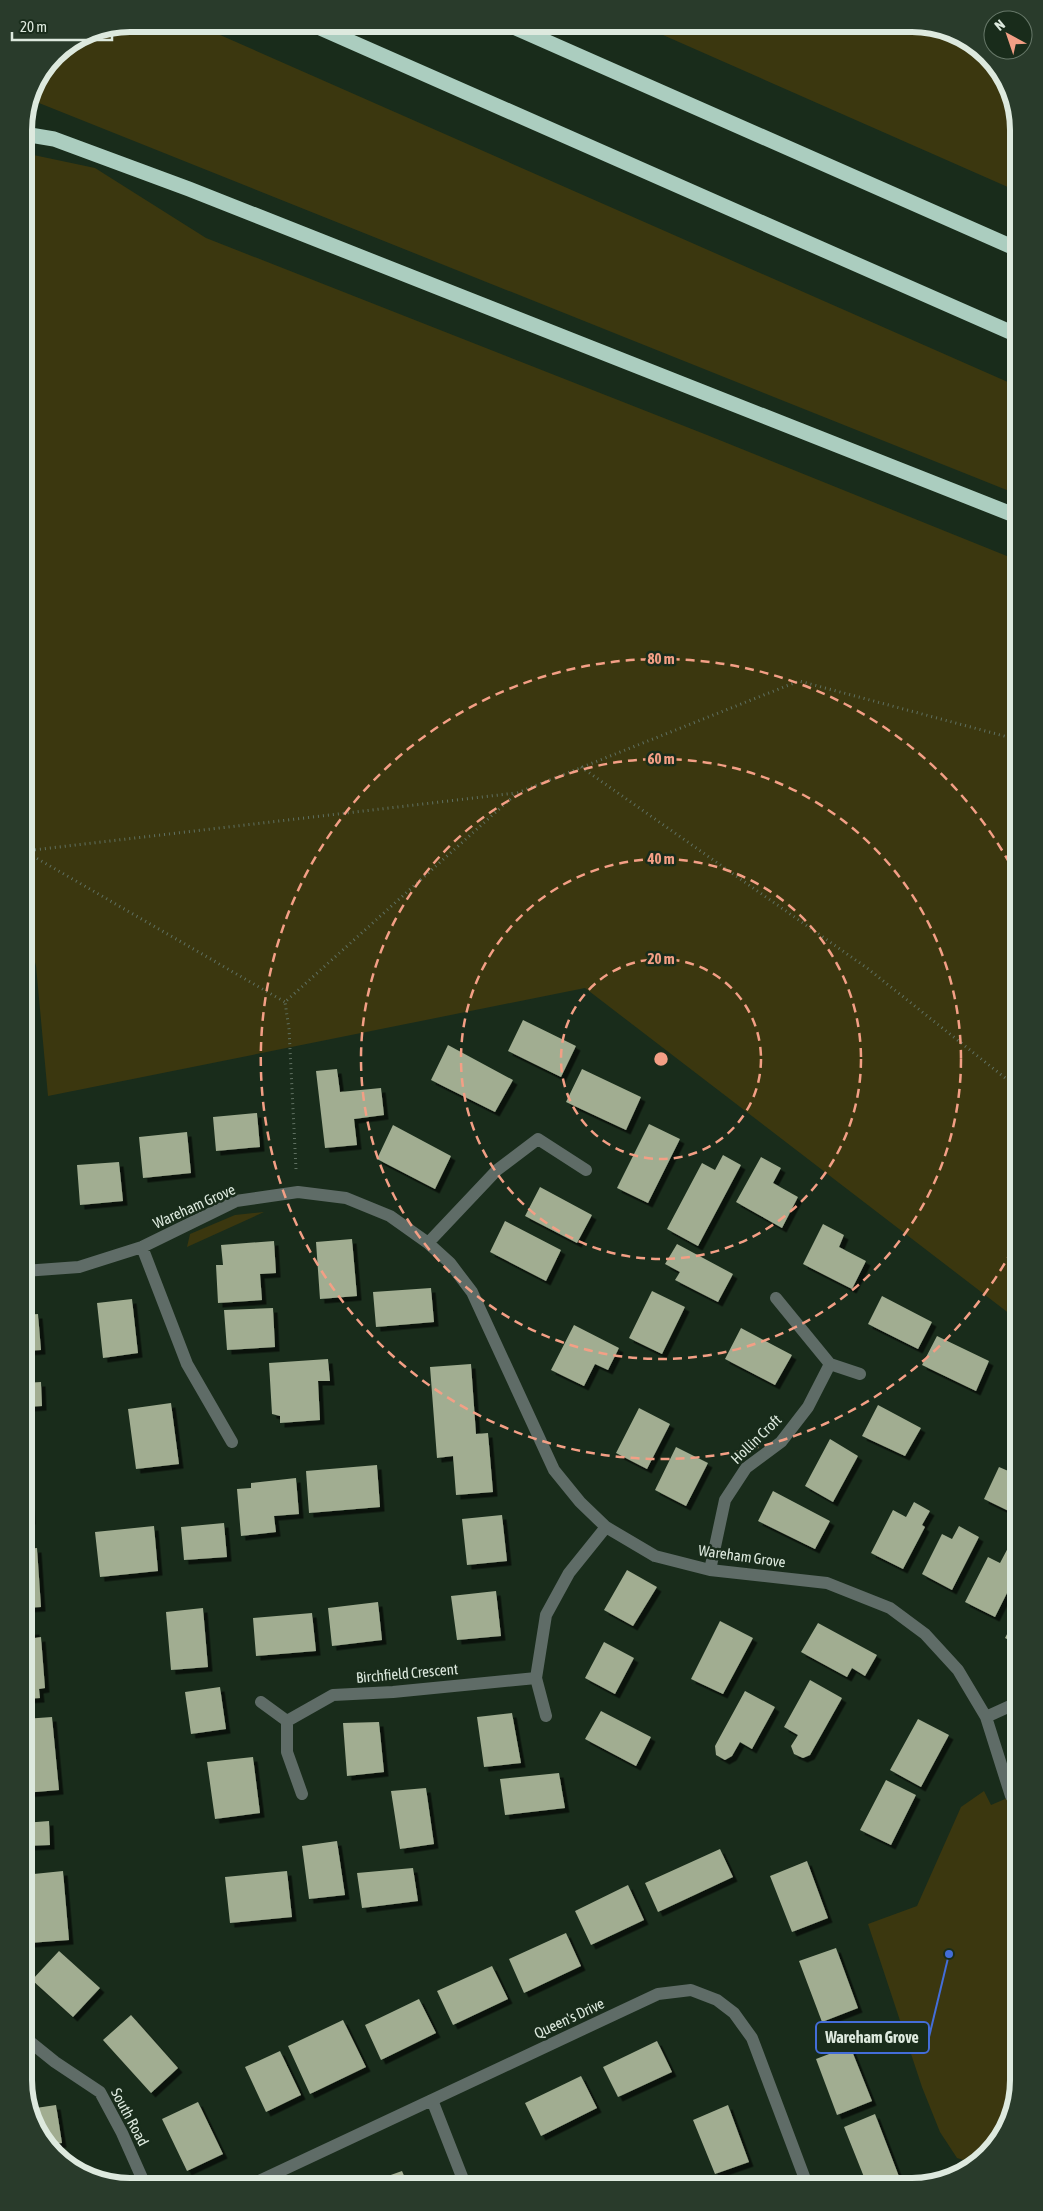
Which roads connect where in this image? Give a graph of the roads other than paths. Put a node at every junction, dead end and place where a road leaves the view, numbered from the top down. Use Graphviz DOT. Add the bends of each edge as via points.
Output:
graph roads {
  1 [pos="330,32"];
  2 [pos="527,33"];
  3 [pos="33,135"];
  4 [pos="1010,246"];
  5 [pos="1010,332"];
  6 [pos="1010,513"];
  7 [pos="586,1170"];
  8 [pos="428,1243"];
  9 [pos="142,1247"];
  10 [pos="32,1270"];
  11 [pos="776,1298"];
  12 [pos="830,1364"];
  13 [pos="860,1374"];
  14 [pos="232,1442"];
  15 [pos="606,1527"];
  16 [pos="710,1570"];
  17 [pos="536,1678"];
  18 [pos="261,1702"];
  19 [pos="1010,1706"];
  20 [pos="546,1716"];
  21 [pos="986,1717"];
  22 [pos="287,1721"];
  23 [pos="1010,1793"];
  24 [pos="302,1794"];
  25 [pos="32,2043"];
  26 [pos="432,2100"];
  27 [pos="142,2178"];
  28 [pos="265,2178"];
  29 [pos="462,2178"];
  30 [pos="805,2178"];
  1 -- 5 [label="highway"];
  2 -- 4 [label="highway"];
  3 -- 6 [label="highway" via="54,139 189,189"];
  7 -- 8 [label="street" via="538,1139 497,1170"];
  8 -- 9 [label="street, Wareham Grove" via="390,1216 346,1198 298,1192 236,1201"];
  8 -- 15 [label="street, Wareham Grove" via="450,1263 472,1292 554,1470"];
  9 -- 10 [label="street, Wareham Grove" via="79,1267"];
  9 -- 14 [label="street, Wareham Grove" via="187,1364"];
  11 -- 12 [label="street"];
  12 -- 13 [label="street"];
  12 -- 16 [label="street, Hollin Croft" via="808,1407 781,1442 746,1468 725,1500"];
  15 -- 16 [label="street, Wareham Grove" via="655,1556"];
  15 -- 17 [label="street" via="569,1573 546,1615"];
  16 -- 21 [label="street, Wareham Grove" via="827,1583 890,1608 925,1634 958,1670"];
  17 -- 20 [label="street"];
  17 -- 22 [label="street, Birchfield Crescent" via="333,1695"];
  18 -- 22 [label="street"];
  19 -- 21 [label="street"];
  21 -- 23 [label="street, Wareham Grove"];
  22 -- 24 [label="street" via="287,1752"];
  25 -- 27 [label="street, South Road" via="100,2092"];
  26 -- 28 [label="street, Queen's Drive"];
  26 -- 29 [label="street"];
  26 -- 30 [label="street, Queen's Drive" via="658,1994 691,1990 717,2000 734,2013 752,2038"];
}
